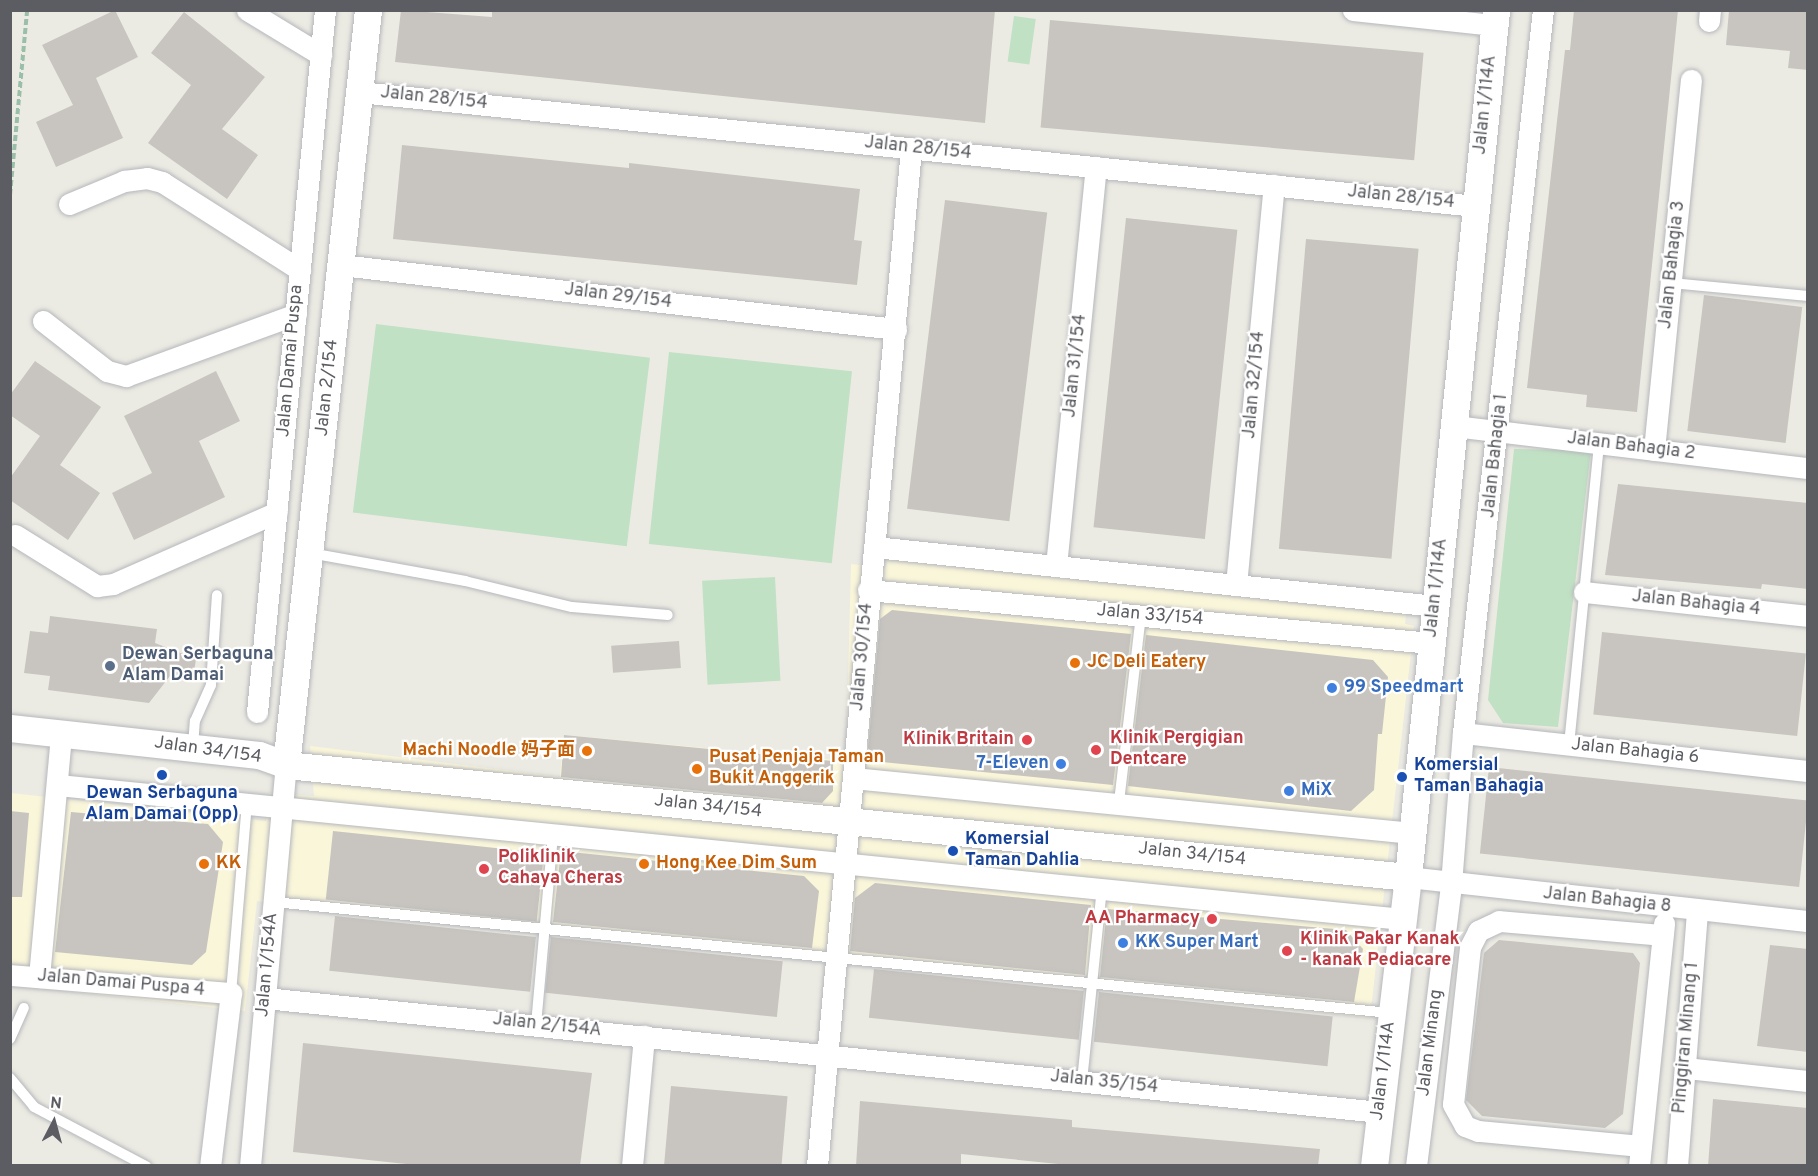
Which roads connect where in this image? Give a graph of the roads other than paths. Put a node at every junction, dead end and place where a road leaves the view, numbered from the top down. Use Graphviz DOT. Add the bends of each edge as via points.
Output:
graph roads {
  1 [pos="247,10"];
  2 [pos="325,10"];
  3 [pos="368,10"];
  4 [pos="1353,10"];
  5 [pos="1495,18"];
  6 [pos="1542,20"];
  7 [pos="321,55"];
  8 [pos="1691,80"];
  9 [pos="359,92"];
  10 [pos="911,148"];
  11 [pos="1096,167"];
  12 [pos="1274,185"];
  13 [pos="69,204"];
  14 [pos="1476,206"];
  15 [pos="341,265"];
  16 [pos="300,270"];
  17 [pos="1671,283"];
  18 [pos="1808,296"];
  19 [pos="296,314"];
  20 [pos="43,321"];
  21 [pos="896,329"];
  22 [pos="1454,426"];
  23 [pos="1499,431"];
  24 [pos="1599,443"];
  25 [pos="1654,450"];
  26 [pos="1808,468"];
  27 [pos="277,512"];
  28 [pos="15,535"];
  29 [pos="875,547"];
  30 [pos="310,553"];
  31 [pos="1056,566"];
  32 [pos="1236,585"];
  33 [pos="868,590"];
  34 [pos="1584,592"];
  35 [pos="218,595"];
  36 [pos="1435,606"];
  37 [pos="668,615"];
  38 [pos="1142,615"];
  39 [pos="1808,616"];
  40 [pos="1431,643"];
  41 [pos="257,712"];
  42 [pos="10,728"];
  43 [pos="61,733"];
  44 [pos="1463,733"];
  45 [pos="1569,745"];
  46 [pos="193,748"];
  47 [pos="286,765"];
  48 [pos="1808,771"];
  49 [pos="853,778"];
  50 [pos="57,785"];
  51 [pos="1119,802"];
  52 [pos="247,804"];
  53 [pos="283,807"];
  54 [pos="851,821"];
  55 [pos="1412,833"];
  56 [pos="553,834"];
  57 [pos="847,863"];
  58 [pos="1407,877"];
  59 [pos="1452,884"];
  60 [pos="1102,889"];
  61 [pos="274,902"];
  62 [pos="1665,907"];
  63 [pos="1698,910"];
  64 [pos="1402,919"];
  65 [pos="1808,921"];
  66 [pos="545,929"];
  67 [pos="1662,935"];
  68 [pos="838,958"];
  69 [pos="10,975"];
  70 [pos="39,977"];
  71 [pos="1092,983"];
  72 [pos="231,993"];
  73 [pos="265,998"];
  74 [pos="24,1008"];
  75 [pos="1391,1013"];
  76 [pos="536,1025"];
  77 [pos="644,1036"];
  78 [pos="10,1040"];
  79 [pos="828,1054"];
  80 [pos="1686,1068"];
  81 [pos="10,1078"];
  82 [pos="1082,1081"];
  83 [pos="1808,1081"];
  84 [pos="1380,1112"];
  85 [pos="1640,1156"];
  86 [pos="146,1166"];
  87 [pos="210,1166"];
  88 [pos="250,1166"];
  89 [pos="632,1166"];
  90 [pos="817,1166"];
  91 [pos="1374,1166"];
  92 [pos="1416,1166"];
  93 [pos="1677,1166"];
  1 -- 7 [label="street"];
  2 -- 7 [label="street, Jalan Damai Puspa"];
  3 -- 9 [label="street, Jalan 2/154"];
  4 -- 5 [label="street"];
  5 -- 14 [label="street, Jalan 1/114A"];
  6 -- 23 [label="street, Jalan Bahagia 1"];
  7 -- 16 [label="street, Jalan Damai Puspa"];
  8 -- 17 [label="street, Jalan Bahagia 3"];
  9 -- 10 [label="street, Jalan 28/154"];
  9 -- 15 [label="street, Jalan 2/154"];
  10 -- 11 [label="street, Jalan 28/154"];
  10 -- 21 [label="street, Jalan 30/154"];
  11 -- 12 [label="street, Jalan 28/154"];
  11 -- 31 [label="street, Jalan 31/154"];
  12 -- 14 [label="street, Jalan 28/154"];
  12 -- 32 [label="street, Jalan 32/154"];
  13 -- 16 [label="street" via="124,181 147,178 162,182"];
  14 -- 22 [label="street, Jalan 1/114A"];
  15 -- 21 [label="street, Jalan 29/154"];
  15 -- 30 [label="street, Jalan 2/154"];
  16 -- 19 [label="street, Jalan Damai Puspa"];
  17 -- 18 [label="lane"];
  17 -- 25 [label="street, Jalan Bahagia 3"];
  19 -- 20 [label="street" via="126,376 107,371"];
  19 -- 27 [label="street, Jalan Damai Puspa"];
  21 -- 29 [label="street, Jalan 30/154"];
  22 -- 23 [label="street, Jalan Bahagia 2"];
  22 -- 36 [label="street, Jalan 1/114A"];
  23 -- 24 [label="street, Jalan Bahagia 2"];
  23 -- 44 [label="street, Jalan Bahagia 1"];
  24 -- 25 [label="street, Jalan Bahagia 2"];
  24 -- 34 [label="lane"];
  25 -- 26 [label="street, Jalan Bahagia 2"];
  27 -- 28 [label="street" via="113,584 97,586"];
  27 -- 41 [label="street, Jalan Damai Puspa"];
  29 -- 31 [label="street"];
  29 -- 33 [label="street, Jalan 30/154"];
  30 -- 37 [label="lane" via="465,581 572,607"];
  30 -- 47 [label="street, Jalan 2/154"];
  31 -- 32 [label="street"];
  32 -- 36 [label="street"];
  33 -- 38 [label="street, Jalan 33/154"];
  33 -- 49 [label="street, Jalan 30/154"];
  34 -- 39 [label="street, Jalan Bahagia 4"];
  34 -- 45 [label="lane"];
  35 -- 46 [label="lane" via="211,685 195,721"];
  36 -- 40 [label="street, Jalan 1/114A"];
  38 -- 40 [label="street, Jalan 33/154"];
  38 -- 51 [label="lane"];
  40 -- 55 [label="street, Jalan 1/114A"];
  42 -- 43 [label="street, Jalan 34/154"];
  43 -- 46 [label="street, Jalan 34/154"];
  43 -- 50 [label="street"];
  44 -- 45 [label="street, Jalan Bahagia 6"];
  44 -- 59 [label="street, Jalan Bahagia 1"];
  45 -- 48 [label="street, Jalan Bahagia 6"];
  46 -- 47 [label="street, Jalan 34/154" via="258,755"];
  47 -- 53 [label="street, Jalan 1/154A"];
  47 -- 54 [label="street, Jalan 34/154"];
  49 -- 51 [label="street"];
  49 -- 54 [label="street, Jalan 30/154"];
  50 -- 52 [label="street"];
  50 -- 70 [label="street"];
  51 -- 55 [label="street"];
  52 -- 53 [label="street"];
  52 -- 72 [label="lane"];
  53 -- 56 [label="street"];
  53 -- 61 [label="street, Jalan 1/154A"];
  54 -- 57 [label="street, Jalan 30/154"];
  54 -- 58 [label="street, Jalan 34/154"];
  55 -- 58 [label="street, Jalan 1/114A"];
  56 -- 57 [label="street"];
  56 -- 66 [label="lane"];
  57 -- 60 [label="street"];
  57 -- 68 [label="street, Jalan 30/154"];
  58 -- 59 [label="street, Jalan Bahagia 8"];
  58 -- 64 [label="street, Jalan 1/114A"];
  59 -- 62 [label="street, Jalan Bahagia 8"];
  59 -- 92 [label="street, Jalan Minang"];
  60 -- 64 [label="street"];
  60 -- 71 [label="lane"];
  61 -- 66 [label="lane"];
  61 -- 73 [label="street, Jalan 1/154A"];
  62 -- 63 [label="street, Jalan Bahagia 8"];
  62 -- 67 [label="street"];
  63 -- 65 [label="street, Jalan Bahagia 8"];
  63 -- 80 [label="street, Pinggiran Minang 1"];
  64 -- 75 [label="street, Jalan 1/114A"];
  66 -- 68 [label="lane"];
  66 -- 76 [label="lane"];
  67 -- 85 [label="street"];
  67 -- 85 [label="street" via="1499,921 1478,931 1470,946 1453,1104 1465,1126 1478,1131"];
  68 -- 71 [label="lane"];
  68 -- 79 [label="street, Jalan 30/154"];
  69 -- 70 [label="street, Jalan Damai Puspa 4"];
  70 -- 72 [label="street, Jalan Damai Puspa 4"];
  71 -- 75 [label="lane"];
  71 -- 82 [label="lane"];
  72 -- 87 [label="street"];
  73 -- 76 [label="street, Jalan 2/154A"];
  73 -- 88 [label="street, Jalan 1/154A"];
  74 -- 78 [label="lane"];
  75 -- 84 [label="street, Jalan 1/114A"];
  76 -- 77 [label="street, Jalan 2/154A"];
  77 -- 79 [label="street, Jalan 2/154A"];
  77 -- 89 [label="street"];
  79 -- 82 [label="street, Jalan 35/154"];
  79 -- 90 [label="street, Jalan 30/154"];
  80 -- 83 [label="street"];
  80 -- 93 [label="street, Pinggiran Minang 1"];
  81 -- 86 [label="lane" via="34,1107"];
  82 -- 84 [label="street, Jalan 35/154"];
  84 -- 91 [label="street, Jalan 1/114A"];
}
